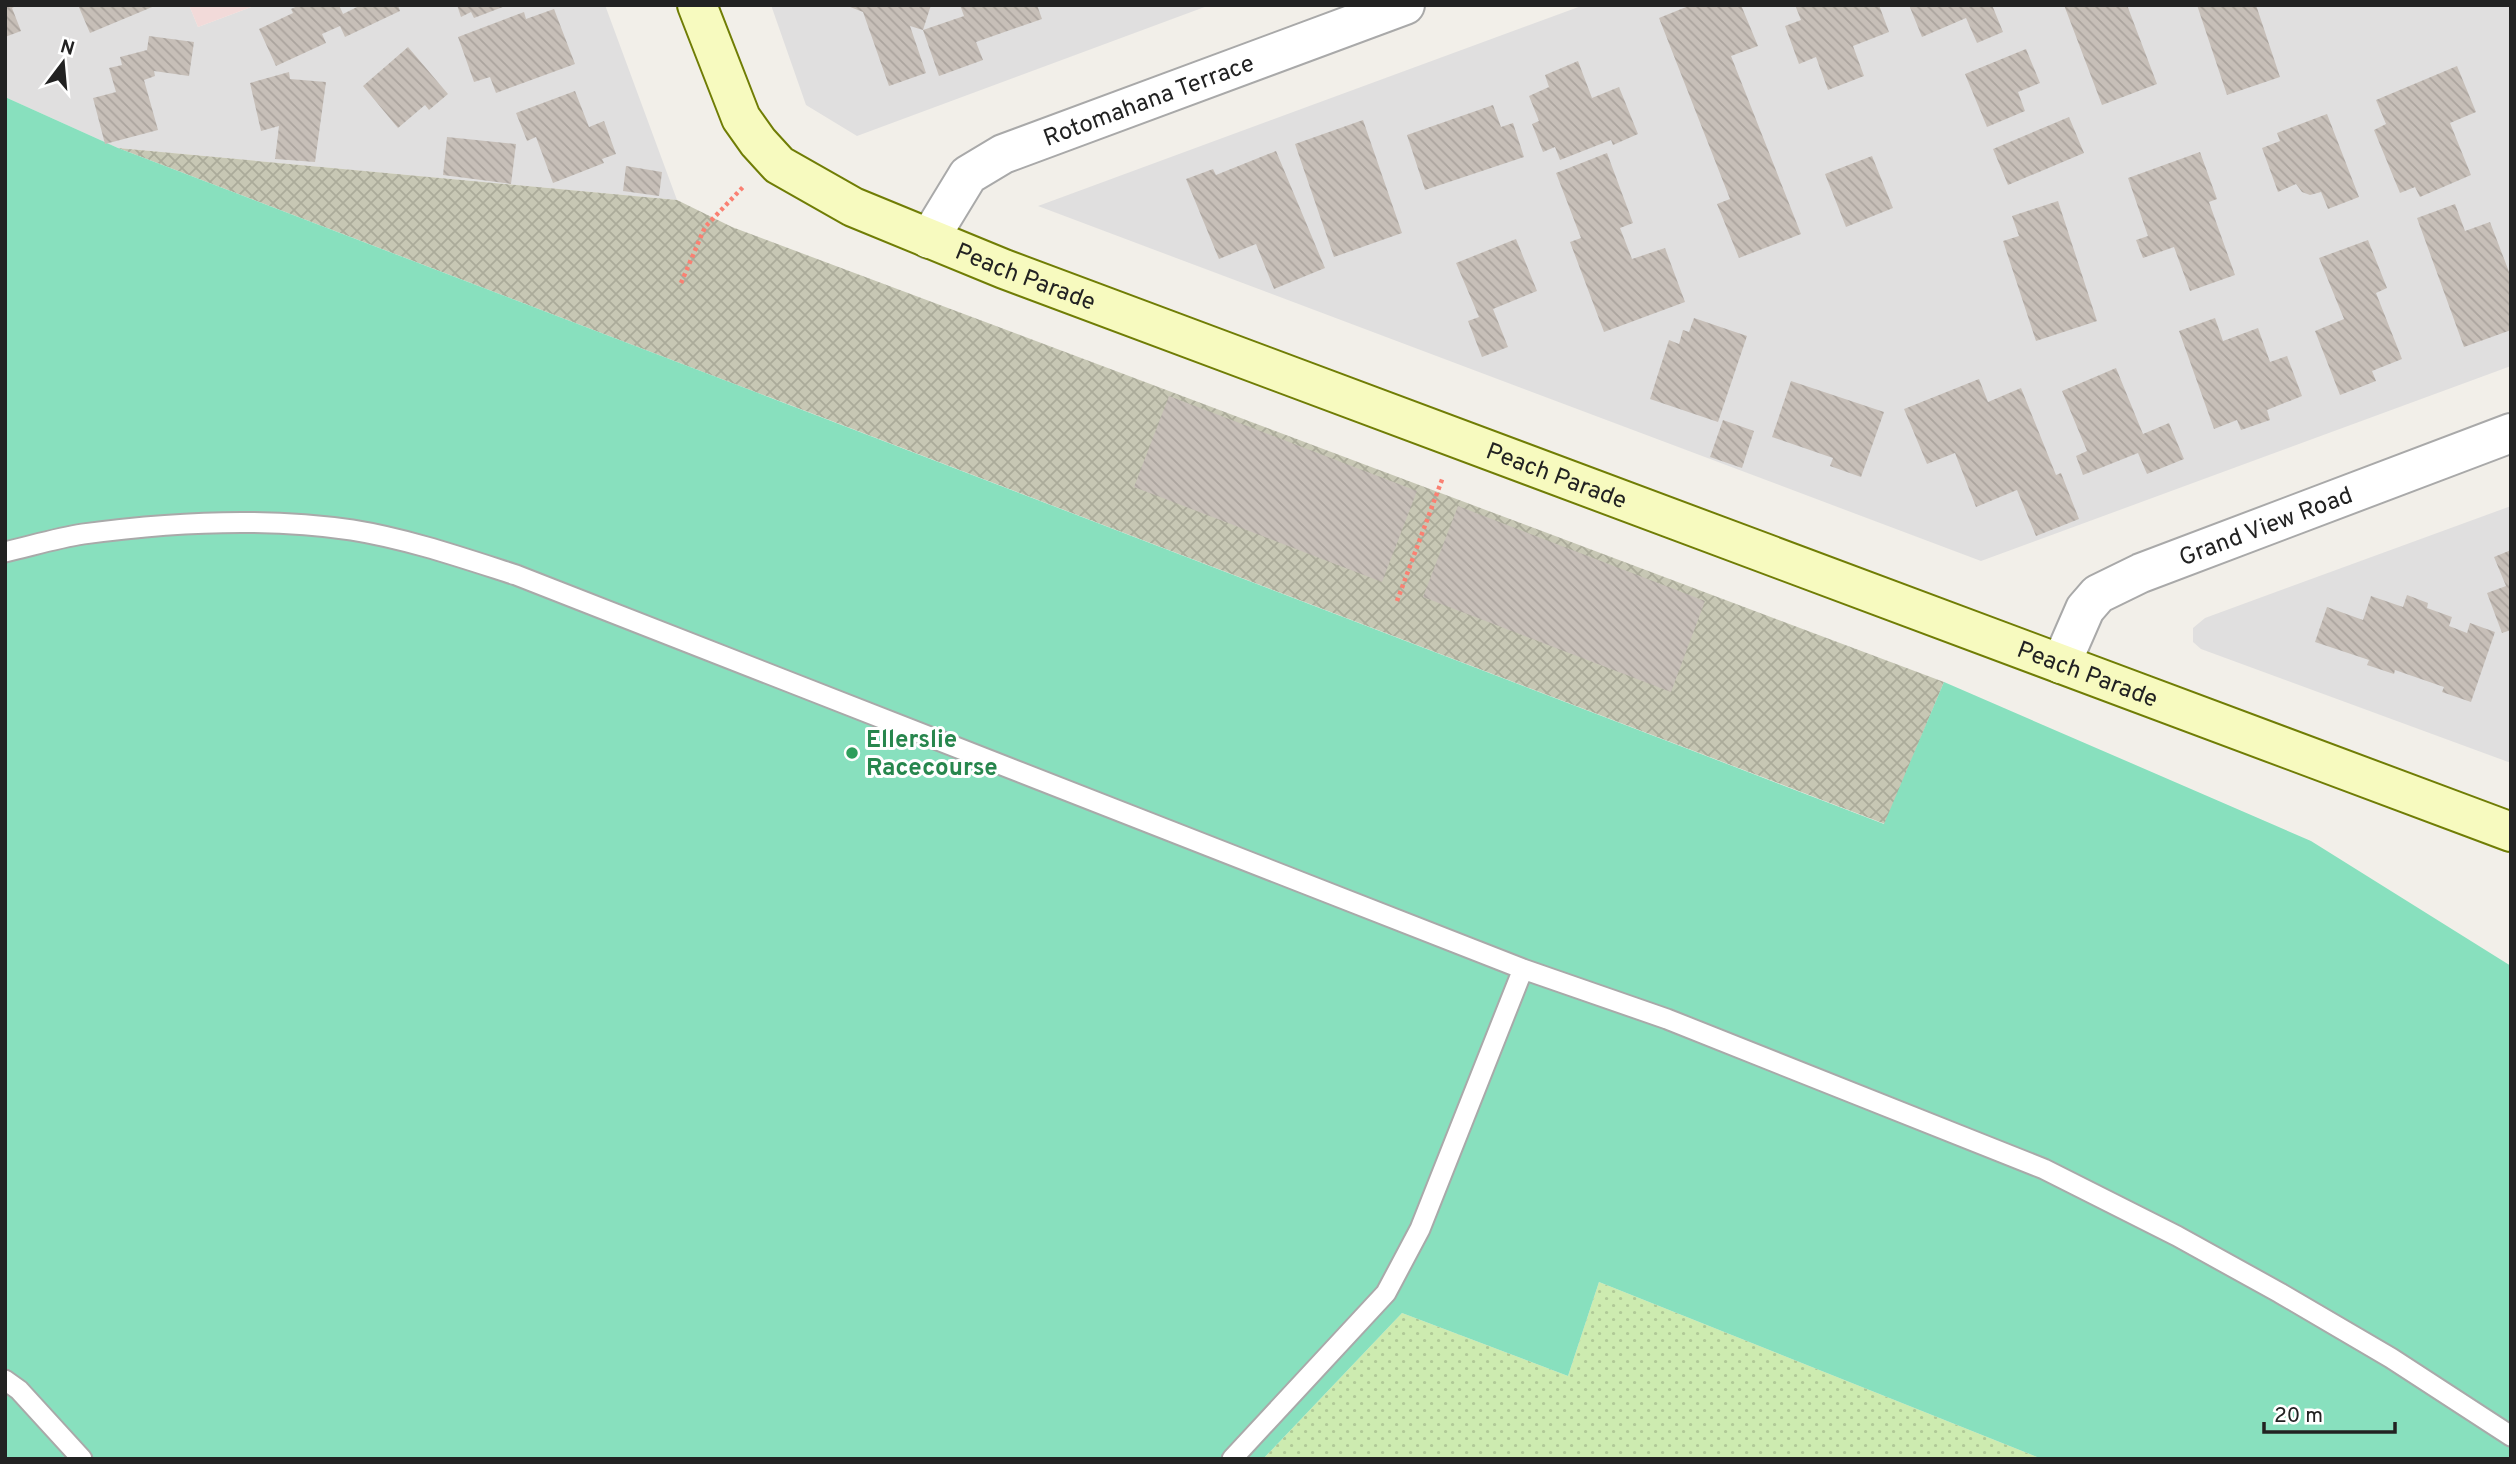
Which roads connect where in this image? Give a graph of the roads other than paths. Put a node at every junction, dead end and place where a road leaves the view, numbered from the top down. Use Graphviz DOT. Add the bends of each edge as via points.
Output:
graph roads {
  1 [pos="697,5"];
  2 [pos="1405,5"];
  3 [pos="929,239"];
  4 [pos="2511,433"];
  5 [pos="5,552"];
  6 [pos="2061,664"];
  7 [pos="2511,832"];
  8 [pos="1524,969"];
  9 [pos="5,1380"];
  10 [pos="2511,1436"];
  11 [pos="82,1459"];
  12 [pos="1232,1459"];
  1 -- 3 [label="main road, Peach Parade" via="741,118 770,157 843,202"];
  2 -- 3 [label="street, Rotomahana Terrace" via="1003,154 968,175"];
  3 -- 6 [label="main road, Peach Parade"];
  4 -- 6 [label="street, Grand View Road" via="2141,573 2098,594 2085,609"];
  5 -- 8 [label="lane" via="81,534 265,522 353,530 443,551 529,580"];
  6 -- 7 [label="main road, Peach Parade"];
  8 -- 10 [label="lane" via="1667,1019 2044,1169 2280,1293"];
  8 -- 12 [label="lane" via="1420,1229 1386,1293"];
  9 -- 11 [label="lane"];
}
